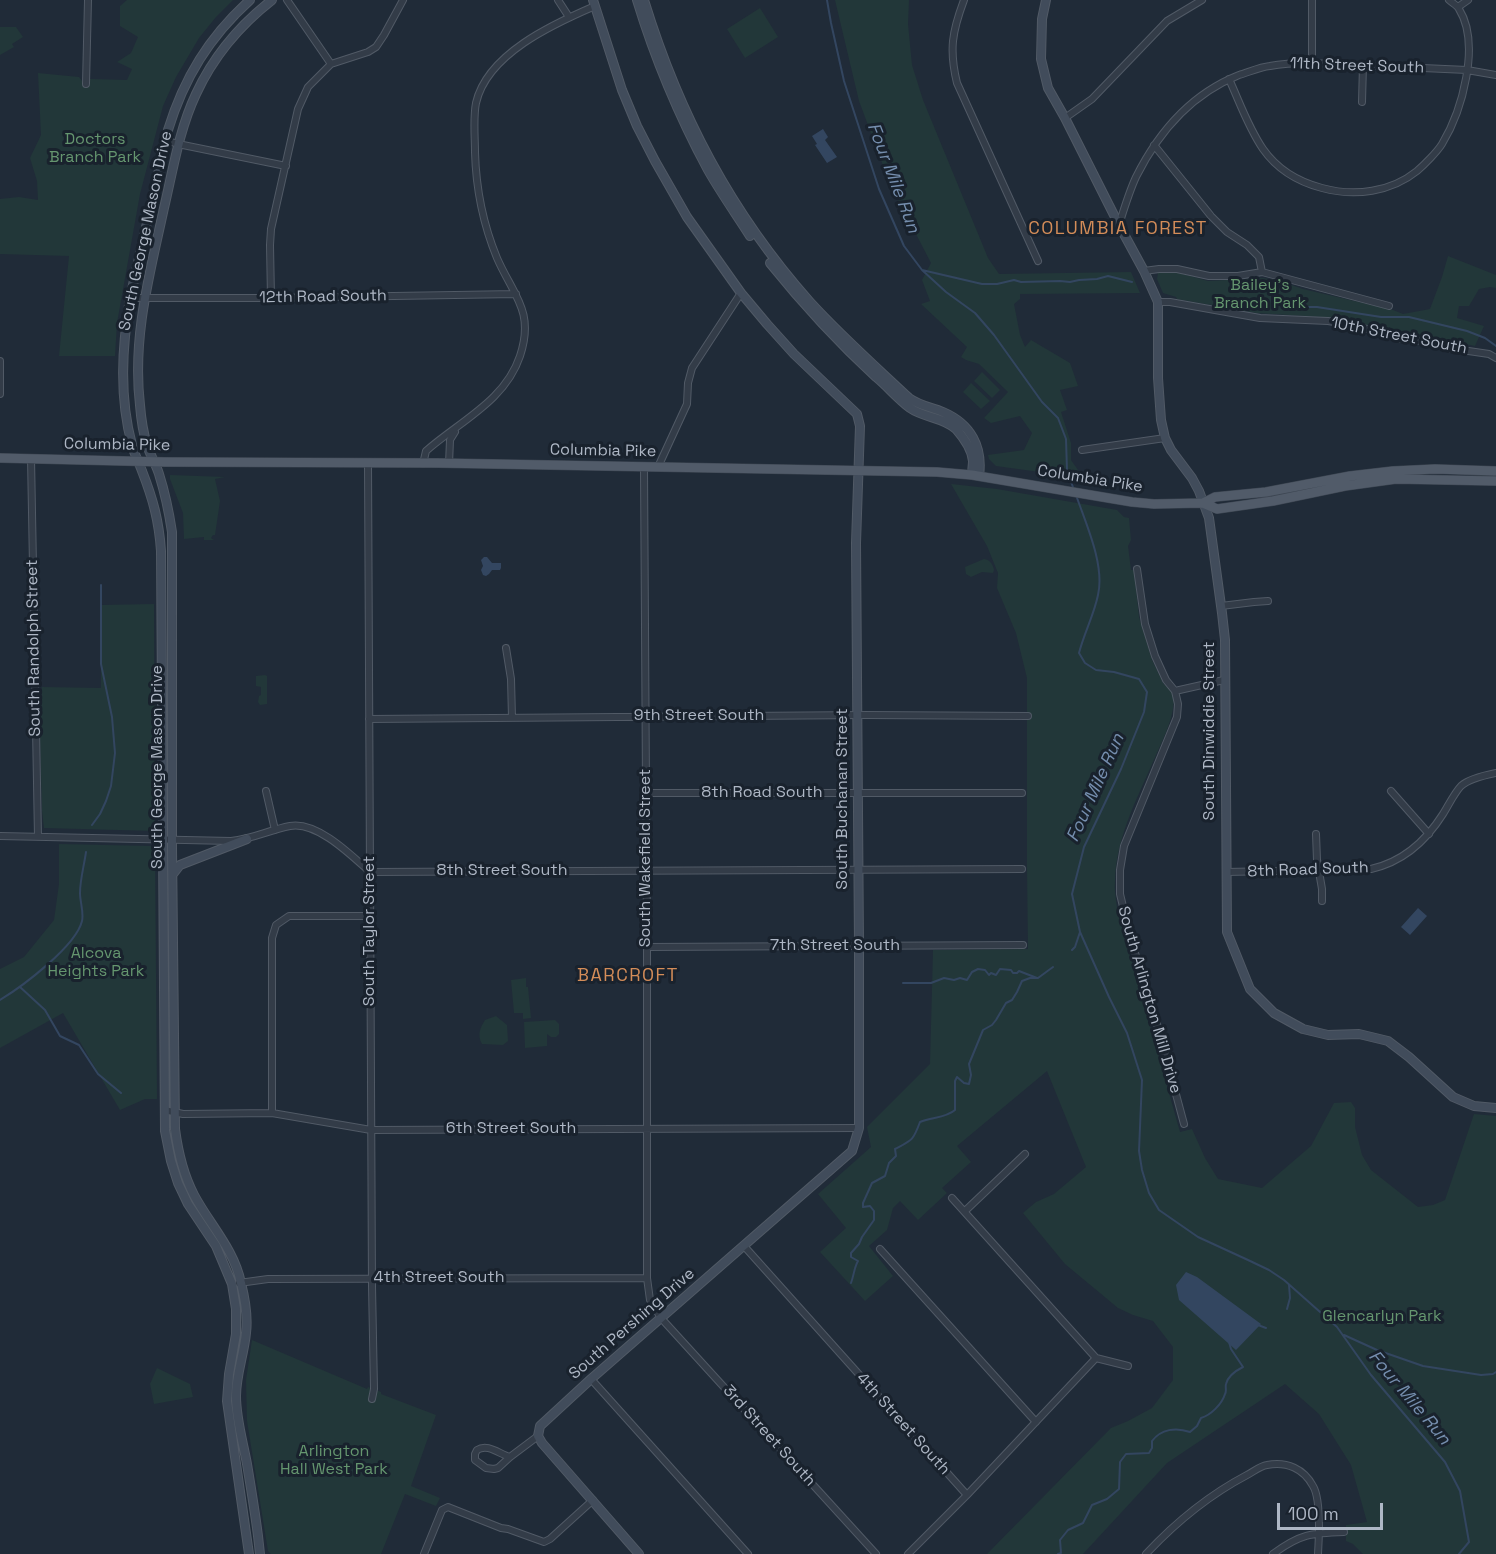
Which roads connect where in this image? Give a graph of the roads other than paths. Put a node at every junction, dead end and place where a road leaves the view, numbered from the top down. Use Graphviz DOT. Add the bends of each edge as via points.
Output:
graph roads {
  1 [pos="88,0"];
  2 [pos="250,0"];
  3 [pos="272,0"];
  4 [pos="287,0"];
  5 [pos="403,0"];
  6 [pos="558,0"];
  7 [pos="637,0"];
  8 [pos="644,0"];
  9 [pos="964,0"];
  10 [pos="1046,0"];
  11 [pos="1202,0"];
  12 [pos="1312,0"];
  13 [pos="1449,0"];
  14 [pos="1468,0"];
  15 [pos="594,3"];
  16 [pos="1458,8"];
  17 [pos="569,17"];
  18 [pos="1312,63"];
  19 [pos="331,64"];
  20 [pos="1363,65"];
  21 [pos="1467,70"];
  22 [pos="1496,75"];
  23 [pos="1229,79"];
  24 [pos="86,84"];
  25 [pos="1362,102"];
  26 [pos="1065,118"];
  27 [pos="165,140"];
  28 [pos="178,144"];
  29 [pos="1154,145"];
  30 [pos="286,166"];
  31 [pos="1119,225"];
  32 [pos="1038,261"];
  33 [pos="1144,271"];
  34 [pos="1262,272"];
  35 [pos="741,293"];
  36 [pos="516,294"];
  37 [pos="130,298"];
  38 [pos="271,298"];
  39 [pos="144,299"];
  40 [pos="1158,302"];
  41 [pos="1389,306"];
  42 [pos="1496,358"];
  43 [pos="0,361"];
  44 [pos="0,394"];
  45 [pos="457,429"];
  46 [pos="1165,438"];
  47 [pos="1082,450"];
  48 [pos="0,458"];
  49 [pos="31,458"];
  50 [pos="138,460"];
  51 [pos="154,461"];
  52 [pos="368,463"];
  53 [pos="423,464"];
  54 [pos="449,464"];
  55 [pos="644,467"];
  56 [pos="658,467"];
  57 [pos="858,470"];
  58 [pos="1496,471"];
  59 [pos="975,475"];
  60 [pos="1496,481"];
  61 [pos="1203,503"];
  62 [pos="1137,569"];
  63 [pos="1268,602"];
  64 [pos="1221,606"];
  65 [pos="506,648"];
  66 [pos="1224,680"];
  67 [pos="1175,691"];
  68 [pos="857,715"];
  69 [pos="646,716"];
  70 [pos="1028,716"];
  71 [pos="512,718"];
  72 [pos="369,719"];
  73 [pos="1496,773"];
  74 [pos="266,791"];
  75 [pos="1391,791"];
  76 [pos="646,793"];
  77 [pos="1022,793"];
  78 [pos="857,794"];
  79 [pos="275,830"];
  80 [pos="1316,834"];
  81 [pos="1429,834"];
  82 [pos="0,836"];
  83 [pos="38,837"];
  84 [pos="163,839"];
  85 [pos="247,839"];
  86 [pos="172,840"];
  87 [pos="859,869"];
  88 [pos="1022,869"];
  89 [pos="646,870"];
  90 [pos="1319,870"];
  91 [pos="370,872"];
  92 [pos="1226,872"];
  93 [pos="173,874"];
  94 [pos="1322,901"];
  95 [pos="370,916"];
  96 [pos="859,945"];
  97 [pos="1023,945"];
  98 [pos="647,947"];
  99 [pos="1496,1107"];
  100 [pos="169,1111"];
  101 [pos="272,1113"];
  102 [pos="1184,1124"];
  103 [pos="859,1128"];
  104 [pos="647,1129"];
  105 [pos="371,1130"];
  106 [pos="1025,1154"];
  107 [pos="952,1198"];
  108 [pos="965,1211"];
  109 [pos="744,1246"];
  110 [pos="880,1249"];
  111 [pos="372,1278"];
  112 [pos="646,1278"];
  113 [pos="237,1284"];
  114 [pos="661,1318"];
  115 [pos="1096,1358"];
  116 [pos="1128,1366"];
  117 [pos="591,1379"];
  118 [pos="372,1399"];
  119 [pos="1036,1422"];
  120 [pos="538,1436"];
  121 [pos="510,1457"];
  122 [pos="967,1495"];
  123 [pos="592,1500"];
  124 [pos="1344,1532"];
  125 [pos="1318,1533"];
  126 [pos="249,1554"];
  127 [pos="260,1554"];
  128 [pos="424,1554"];
  129 [pos="639,1554"];
  130 [pos="748,1554"];
  131 [pos="876,1554"];
  132 [pos="908,1554"];
  133 [pos="1146,1554"];
  134 [pos="1273,1554"];
  135 [pos="1318,1554"];
  1 -- 24 [label="street"];
  2 -- 27 [label="main road, South George Mason Drive" via="220,30 197,63 179,97"];
  3 -- 28 [label="main road, South George Mason Drive" via="250,18 214,62 196,93"];
  4 -- 19 [label="street"];
  5 -- 19 [label="street" via="376,47"];
  6 -- 17 [label="street"];
  7 -- 59 [label="main road" via="678,109 709,172 753,240 803,302 860,362 911,408 956,430 968,447"];
  8 -- 59 [label="main road" via="688,117 728,192 758,236 810,302 894,384 921,406 953,417 970,433 980,453"];
  9 -- 32 [label="street" via="952,45 957,83"];
  10 -- 26 [label="main road" via="1041,59 1048,88"];
  11 -- 26 [label="street" via="1167,21 1092,99"];
  12 -- 18 [label="street"];
  13 -- 16 [label="street"];
  14 -- 16 [label="street"];
  15 -- 17 [label="street"];
  15 -- 35 [label="main road, South Buchanan Street" via="622,90 654,162"];
  16 -- 21 [label="street" via="1469,45"];
  17 -- 36 [label="street" via="526,41 494,68 481,86 476,104 476,176 484,221"];
  18 -- 20 [label="street, 11th Street South"];
  18 -- 23 [label="street, 11th Street South" via="1268,66"];
  19 -- 30 [label="street" via="308,87 298,109"];
  20 -- 21 [label="street, 11th Street South"];
  20 -- 25 [label="street"];
  21 -- 22 [label="street, 11th Street South"];
  21 -- 23 [label="street" via="1457,112 1441,146 1417,171 1391,187 1364,193 1319,188 1284,171 1264,150 1246,120"];
  23 -- 29 [label="street, 11th Street South" via="1175,117"];
  26 -- 31 [label="main road"];
  27 -- 28 [label="street"];
  27 -- 37 [label="main road, South George Mason Drive"];
  28 -- 30 [label="street"];
  28 -- 39 [label="main road, South George Mason Drive"];
  29 -- 31 [label="street, 11th Street South" via="1126,200"];
  29 -- 34 [label="street" via="1211,216 1260,257"];
  30 -- 38 [label="street" via="271,229"];
  31 -- 33 [label="main road"];
  33 -- 34 [label="street, 10th Street South" via="1178,269 1209,276"];
  33 -- 40 [label="main road"];
  34 -- 41 [label="street, 10th Street South"];
  35 -- 56 [label="street" via="692,368 687,404"];
  35 -- 57 [label="main road, South Buchanan Street" via="794,354 857,414"];
  36 -- 38 [label="street, 12th Road South"];
  36 -- 45 [label="street" via="525,332 520,356 510,378 492,401"];
  37 -- 39 [label="street, 12th Road South"];
  37 -- 50 [label="main road, South George Mason Drive" via="124,396"];
  38 -- 39 [label="street, 12th Road South"];
  39 -- 51 [label="main road, South George Mason Drive" via="138,334 138,381 147,445"];
  40 -- 42 [label="street, 10th Street South" via="1260,318 1353,325"];
  40 -- 46 [label="main road" via="1158,378"];
  43 -- 44 [label="street"];
  45 -- 53 [label="street" via="426,451"];
  45 -- 54 [label="street" via="450,440"];
  46 -- 47 [label="street"];
  46 -- 61 [label="main road, South Dinwiddie Street" via="1192,478"];
  48 -- 49 [label="main road, Columbia Pike"];
  49 -- 50 [label="main road, Columbia Pike"];
  49 -- 83 [label="street, South Randolph Street"];
  50 -- 51 [label="main road, Columbia Pike"];
  50 -- 84 [label="main road, South George Mason Drive" via="160,529"];
  51 -- 52 [label="main road, Columbia Pike"];
  51 -- 86 [label="main road, South George Mason Drive" via="172,532"];
  52 -- 53 [label="main road, Columbia Pike"];
  52 -- 72 [label="street, South Taylor Street"];
  53 -- 54 [label="main road, Columbia Pike"];
  54 -- 55 [label="main road, Columbia Pike"];
  55 -- 56 [label="main road, Columbia Pike"];
  55 -- 69 [label="street, South Wakefield Street"];
  56 -- 57 [label="main road, Columbia Pike"];
  57 -- 59 [label="main road, Columbia Pike"];
  57 -- 68 [label="main road, South Buchanan Street"];
  58 -- 61 [label="main road, Columbia Pike" via="1393,471 1215,497"];
  59 -- 61 [label="main road, Columbia Pike" via="1154,504"];
  60 -- 61 [label="main road, Columbia Pike" via="1396,479 1218,509"];
  61 -- 64 [label="main road, South Dinwiddie Street" via="1209,518"];
  62 -- 67 [label="street, South Arlington Mill Drive" via="1145,624 1166,680"];
  63 -- 64 [label="street"];
  64 -- 66 [label="main road, South Dinwiddie Street"];
  65 -- 71 [label="street"];
  66 -- 67 [label="street"];
  66 -- 92 [label="main road, South Dinwiddie Street"];
  67 -- 102 [label="street, South Arlington Mill Drive" via="1177,717 1124,846 1120,894"];
  68 -- 69 [label="street, 9th Street South"];
  68 -- 70 [label="street, 9th Street South"];
  68 -- 78 [label="main road, South Buchanan Street"];
  69 -- 71 [label="street, 9th Street South"];
  69 -- 76 [label="street, South Wakefield Street"];
  71 -- 72 [label="street, 9th Street South"];
  72 -- 91 [label="street, South Taylor Street"];
  73 -- 81 [label="street, 8th Road South" via="1462,786"];
  74 -- 79 [label="street"];
  75 -- 81 [label="street"];
  76 -- 78 [label="street, 8th Road South"];
  76 -- 89 [label="street, South Wakefield Street"];
  77 -- 78 [label="street, 8th Road South"];
  78 -- 87 [label="main road, South Buchanan Street"];
  79 -- 85 [label="street"];
  79 -- 91 [label="street" via="299,825 318,832"];
  80 -- 90 [label="street"];
  81 -- 90 [label="street, 8th Road South" via="1384,866"];
  82 -- 83 [label="street"];
  83 -- 84 [label="street"];
  84 -- 86 [label="street"];
  84 -- 100 [label="main road, South George Mason Drive"];
  85 -- 86 [label="street"];
  85 -- 93 [label="main road" via="180,865"];
  86 -- 93 [label="main road, South George Mason Drive"];
  87 -- 88 [label="street, 8th Street South"];
  87 -- 89 [label="street, 8th Street South"];
  87 -- 96 [label="main road, South Buchanan Street"];
  89 -- 91 [label="street, 8th Street South"];
  89 -- 98 [label="street, South Wakefield Street"];
  90 -- 92 [label="street, 8th Road South"];
  90 -- 94 [label="street"];
  91 -- 95 [label="street, South Taylor Street"];
  92 -- 99 [label="main road, South Dinwiddie Street" via="1227,933 1250,988 1274,1013 1303,1029 1388,1041 1453,1097 1474,1106"];
  93 -- 100 [label="main road, South George Mason Drive"];
  95 -- 101 [label="street" via="289,916 276,925 272,938"];
  95 -- 105 [label="street, South Taylor Street"];
  96 -- 97 [label="street, 7th Street South"];
  96 -- 98 [label="street, 7th Street South"];
  96 -- 103 [label="main road, South Buchanan Street"];
  98 -- 104 [label="street, South Wakefield Street"];
  100 -- 101 [label="street, 6th Street South"];
  100 -- 113 [label="main road, South George Mason Drive" via="188,1181 235,1262"];
  101 -- 105 [label="street, 6th Street South"];
  103 -- 104 [label="street, 6th Street South"];
  103 -- 109 [label="main road, South Pershing Drive" via="852,1151"];
  104 -- 105 [label="street, 6th Street South"];
  104 -- 112 [label="street, South Wakefield Street"];
  105 -- 111 [label="street, South Taylor Street"];
  106 -- 108 [label="street"];
  107 -- 108 [label="street"];
  108 -- 115 [label="street"];
  109 -- 114 [label="main road, South Pershing Drive"];
  109 -- 122 [label="street, 4th Street South"];
  110 -- 119 [label="street"];
  111 -- 112 [label="street, 4th Street South"];
  111 -- 113 [label="street, 4th Street South" via="268,1279"];
  111 -- 118 [label="street, South Taylor Street"];
  112 -- 114 [label="street, South Wakefield Street" via="650,1300"];
  113 -- 126 [label="main road, South George Mason Drive" via="228,1401"];
  113 -- 127 [label="main road, South George Mason Drive" via="245,1300 246,1330 236,1396"];
  114 -- 117 [label="main road, South Pershing Drive"];
  114 -- 131 [label="street, 3rd Street South"];
  115 -- 116 [label="street"];
  115 -- 119 [label="street"];
  117 -- 120 [label="main road, South Pershing Drive" via="540,1426"];
  117 -- 130 [label="street"];
  119 -- 122 [label="street"];
  120 -- 121 [label="street"];
  120 -- 123 [label="main road"];
  121 -- 121 [label="street" via="487,1447 477,1450 475,1457 477,1463 494,1469"];
  122 -- 132 [label="street"];
  123 -- 128 [label="street" via="544,1542 448,1507 442,1510"];
  123 -- 129 [label="main road"];
  124 -- 125 [label="street"];
  125 -- 133 [label="street" via="1315,1488 1304,1472 1288,1464 1266,1465 1189,1514"];
  125 -- 134 [label="street" via="1300,1537"];
  125 -- 135 [label="street"];
}
